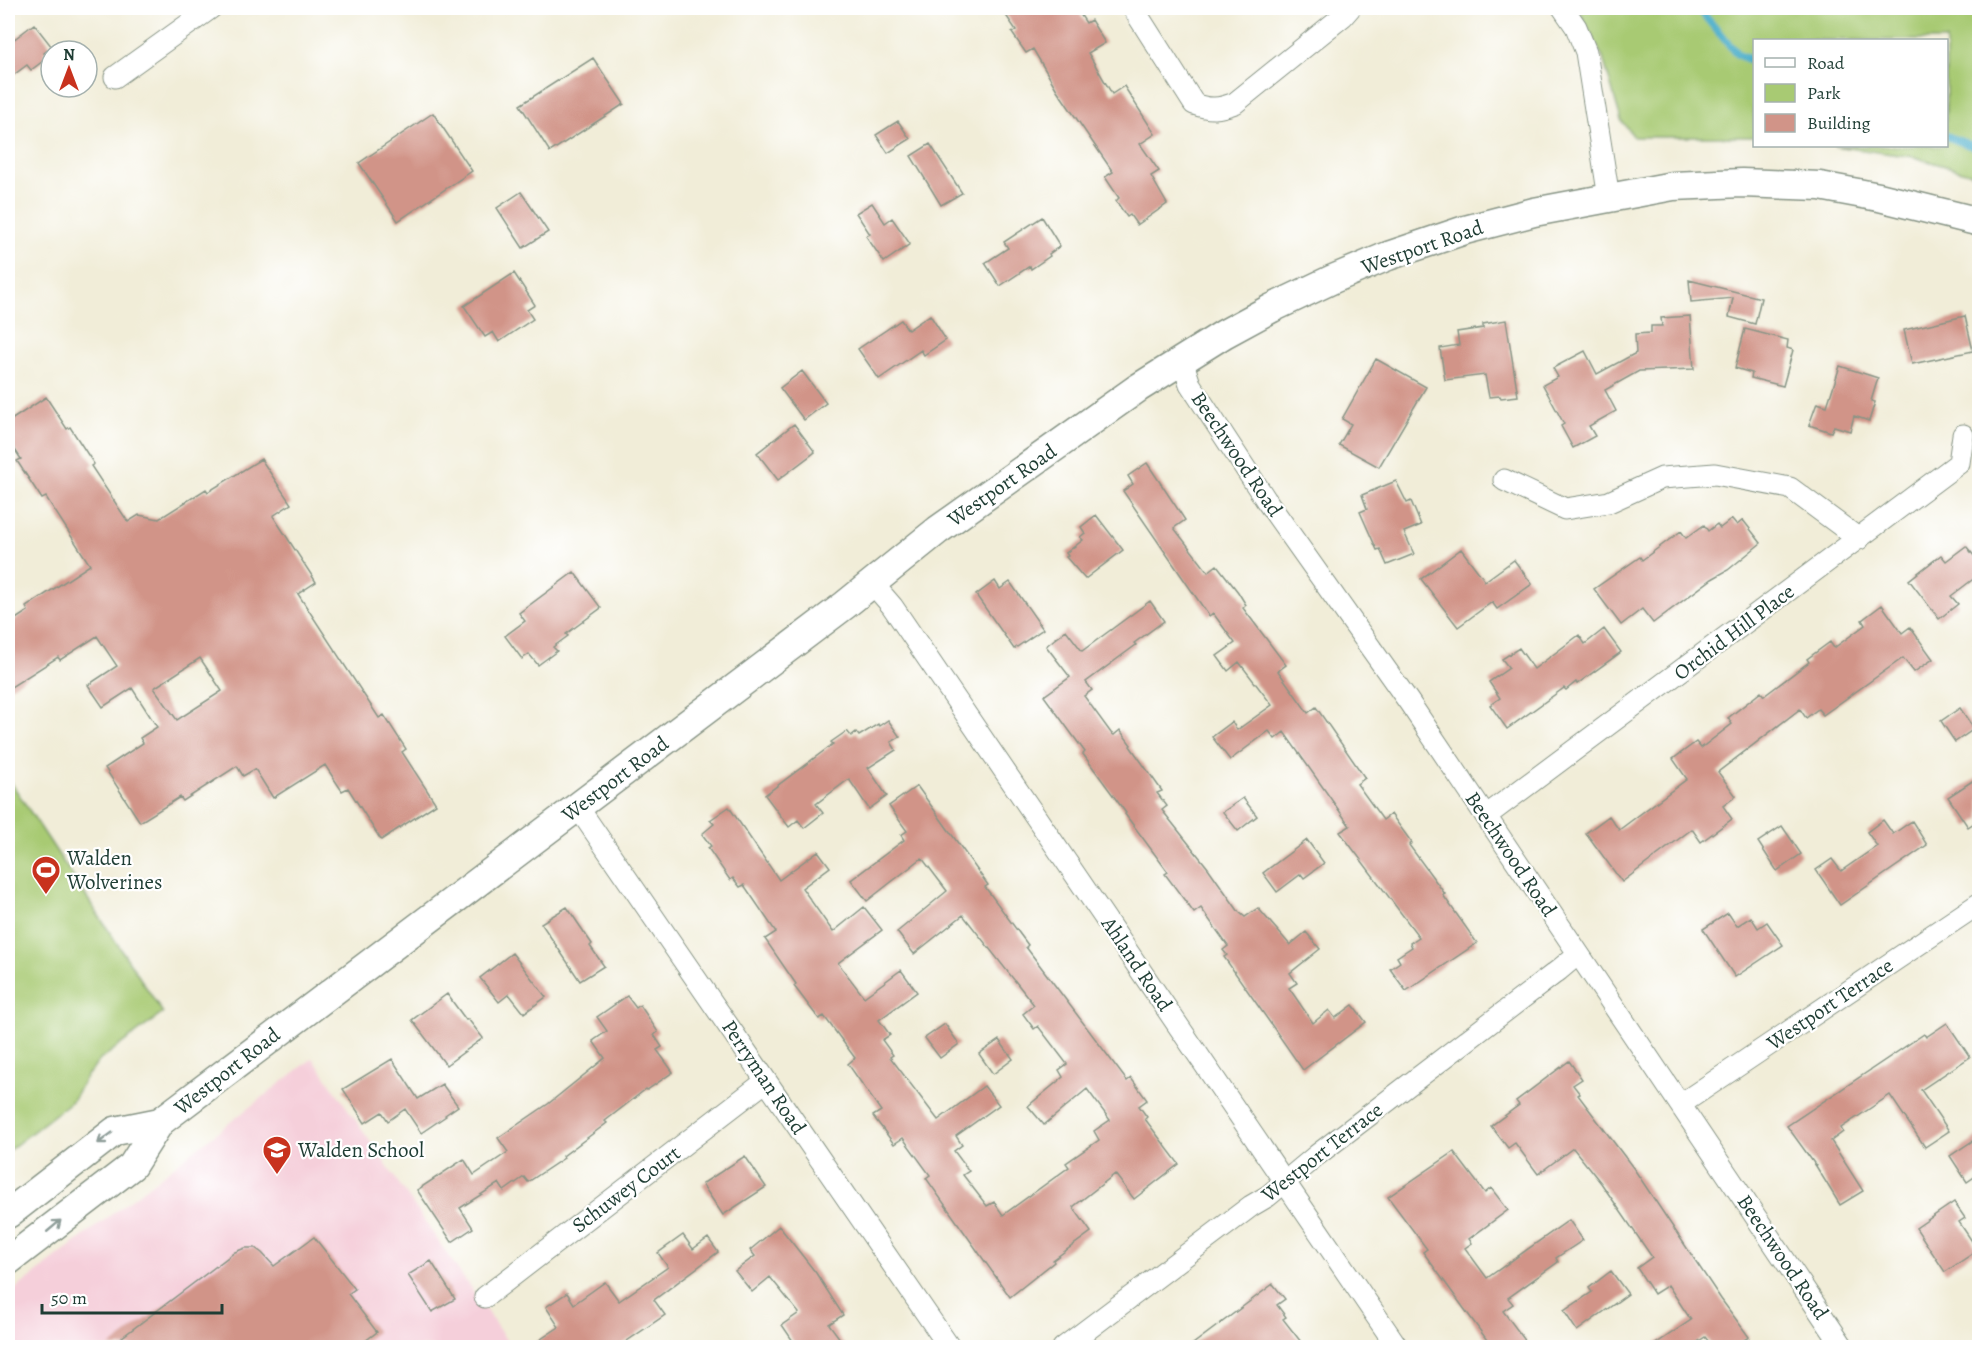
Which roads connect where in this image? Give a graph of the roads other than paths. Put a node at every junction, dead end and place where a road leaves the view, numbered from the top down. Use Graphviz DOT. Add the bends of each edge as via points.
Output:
graph roads {
  1 [pos="211,8"];
  2 [pos="1133,8"];
  3 [pos="1350,8"];
  4 [pos="1563,8"];
  5 [pos="115,77"];
  6 [pos="1609,198"];
  7 [pos="1980,222"];
  8 [pos="1182,360"];
  9 [pos="1963,435"];
  10 [pos="1504,480"];
  11 [pos="1858,539"];
  12 [pos="873,584"];
  13 [pos="578,806"];
  14 [pos="1486,816"];
  15 [pos="1980,903"];
  16 [pos="1578,954"];
  17 [pos="766,1081"];
  18 [pos="1681,1104"];
  19 [pos="160,1122"];
  20 [pos="1285,1183"];
  21 [pos="8,1214"];
  22 [pos="8,1261"];
  23 [pos="485,1297"];
  24 [pos="950,1347"];
  25 [pos="1063,1347"];
  26 [pos="1398,1347"];
  27 [pos="1844,1347"];
  1 -- 5 [label="street"];
  2 -- 3 [label="street" via="1194,104 1221,109 1235,103"];
  4 -- 6 [label="street" via="1586,52"];
  6 -- 7 [label="main road, Westport Road" via="1672,186 1820,186"];
  6 -- 8 [label="main road, Westport Road" via="1465,230 1388,256 1272,308"];
  8 -- 12 [label="main road, Westport Road" via="938,530"];
  8 -- 14 [label="street, Beechwood Road" via="1190,384 1266,500"];
  9 -- 11 [label="street, Orchid Hill Place" via="1959,462"];
  10 -- 11 [label="street" via="1565,509 1609,502 1662,478 1715,474 1790,488"];
  11 -- 14 [label="street, Orchid Hill Place"];
  12 -- 13 [label="main road, Westport Road"];
  12 -- 20 [label="street, Ahland Road" via="892,606"];
  13 -- 17 [label="street, Perryman Road"];
  13 -- 19 [label="main road, Westport Road"];
  14 -- 16 [label="street, Beechwood Road"];
  15 -- 18 [label="street, Westport Terrace"];
  16 -- 18 [label="street, Beechwood Road"];
  16 -- 20 [label="street, Westport Terrace"];
  17 -- 23 [label="street, Schuwey Court"];
  17 -- 24 [label="street, Perryman Road"];
  18 -- 27 [label="street, Beechwood Road"];
  19 -- 21 [label="main road, Westport Road, one-way" via="115,1131"];
  22 -- 19 [label="main road, Westport Road, one-way" via="132,1166"];
  20 -- 25 [label="street, Westport Terrace"];
  20 -- 26 [label="street, Ahland Road"];
}
